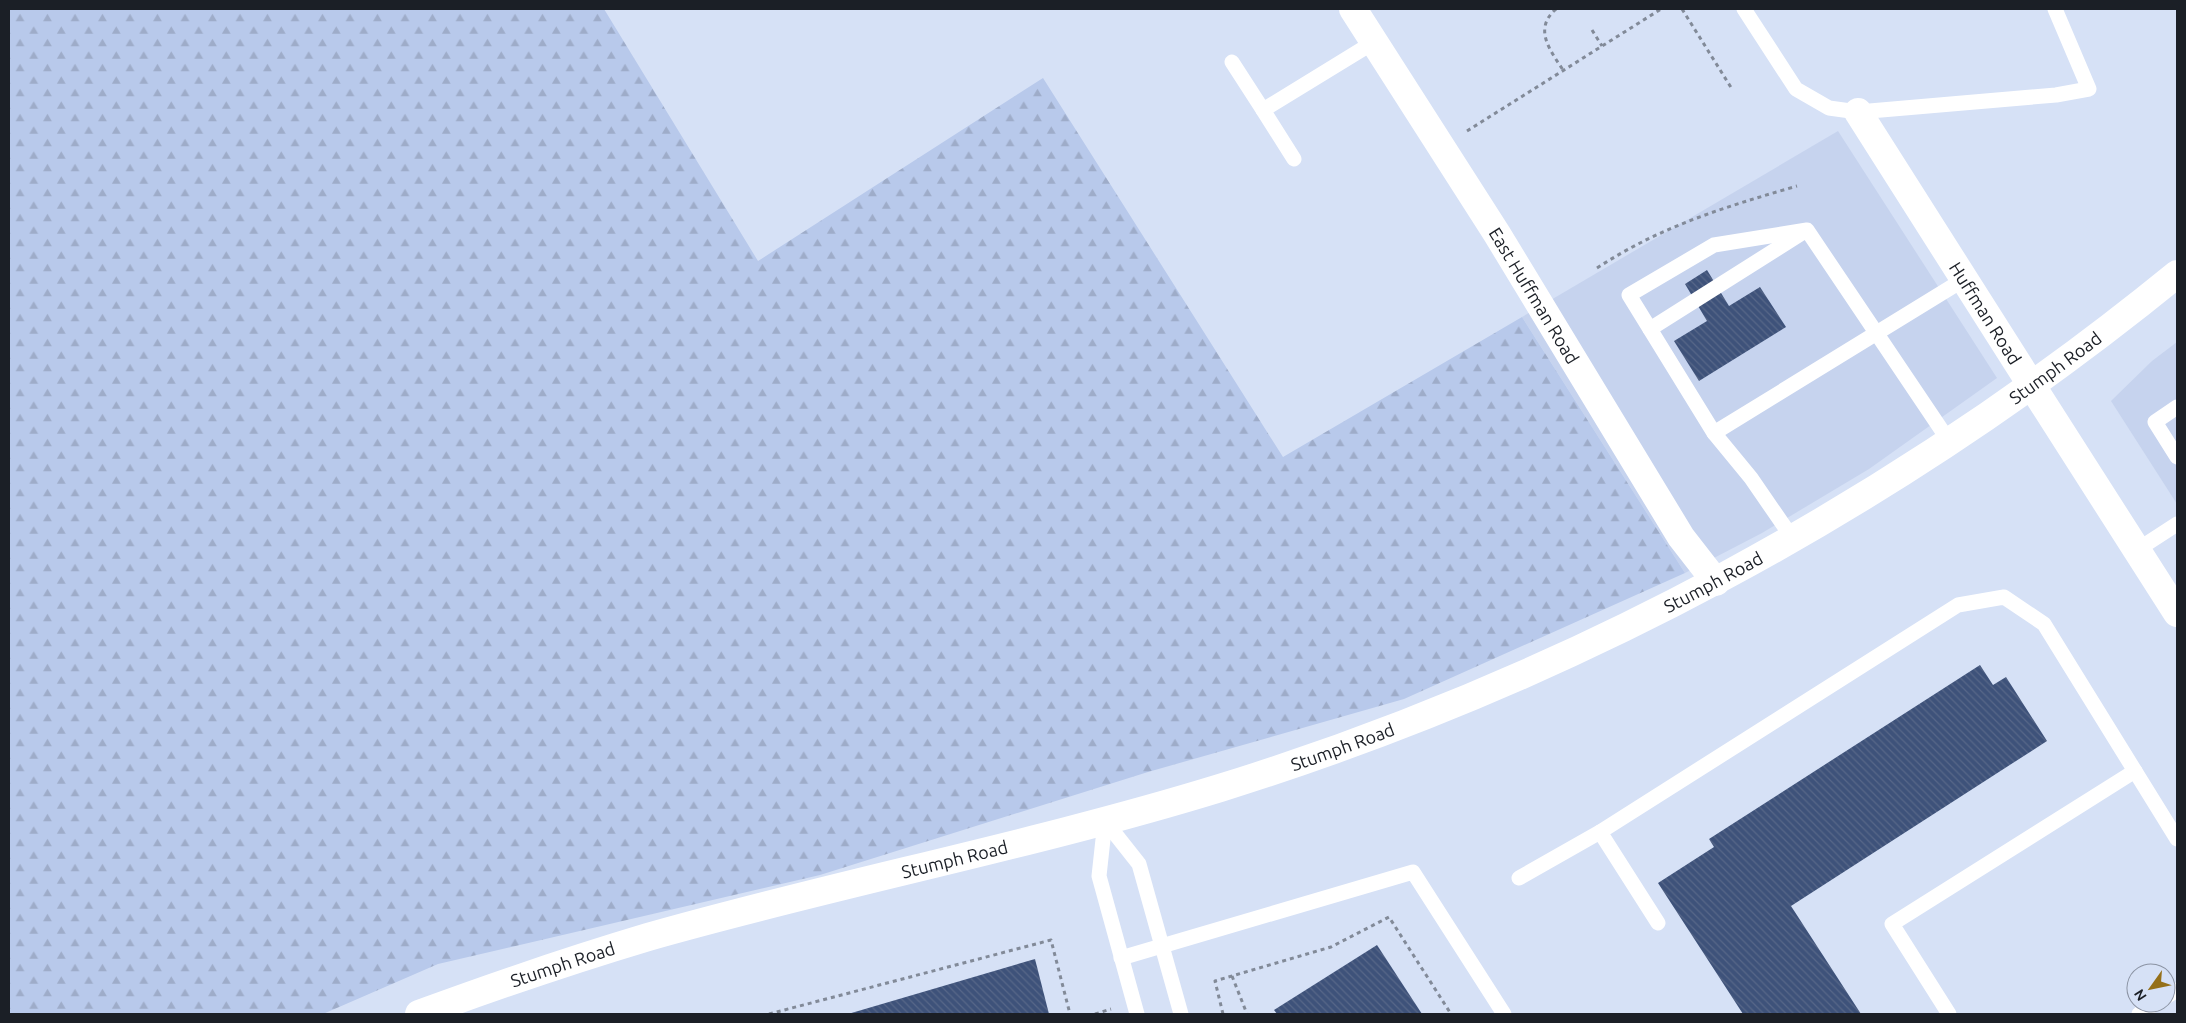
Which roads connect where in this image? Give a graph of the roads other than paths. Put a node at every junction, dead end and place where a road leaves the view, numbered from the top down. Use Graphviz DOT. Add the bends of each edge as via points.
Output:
graph roads {
  1 [pos="1353,9"];
  2 [pos="1744,9"];
  3 [pos="2056,9"];
  4 [pos="1374,42"];
  5 [pos="1232,62"];
  6 [pos="1263,110"];
  7 [pos="1858,112"];
  8 [pos="1294,159"];
  9 [pos="1807,230"];
  10 [pos="2177,274"];
  11 [pos="1963,280"];
  12 [pos="1650,329"];
  13 [pos="1878,333"];
  14 [pos="2032,386"];
  15 [pos="2177,407"];
  16 [pos="1714,433"];
  17 [pos="1949,441"];
  18 [pos="2177,457"];
  19 [pos="2177,524"];
  20 [pos="1793,539"];
  21 [pos="2137,550"];
  22 [pos="1716,582"];
  23 [pos="2177,613"];
  24 [pos="2135,771"];
  25 [pos="1105,821"];
  26 [pos="1600,832"];
  27 [pos="2177,839"];
  28 [pos="1519,878"];
  29 [pos="1658,923"];
  30 [pos="1162,946"];
  31 [pos="1121,958"];
  32 [pos="419,1014"];
  33 [pos="1137,1014"];
  34 [pos="1181,1014"];
  35 [pos="1504,1014"];
  36 [pos="1949,1014"];
  1 -- 4 [label="main road, East Huffman Road"];
  2 -- 7 [label="lane" via="1796,90 1829,108"];
  3 -- 7 [label="lane" via="2089,89 2056,95"];
  4 -- 6 [label="lane"];
  4 -- 22 [label="main road, East Huffman Road" via="1681,537"];
  5 -- 6 [label="lane"];
  6 -- 8 [label="lane"];
  7 -- 11 [label="main road, Huffman Road"];
  9 -- 12 [label="lane"];
  9 -- 12 [label="lane" via="1714,245 1629,295"];
  9 -- 13 [label="lane"];
  10 -- 14 [label="main road, Stumph Road"];
  11 -- 13 [label="lane"];
  11 -- 14 [label="main road, Huffman Road"];
  12 -- 16 [label="lane"];
  13 -- 16 [label="lane"];
  13 -- 17 [label="lane"];
  14 -- 17 [label="main road, Stumph Road"];
  14 -- 21 [label="main road, Huffman Road"];
  15 -- 18 [label="lane" via="2155,422"];
  16 -- 20 [label="lane" via="1751,478"];
  17 -- 20 [label="main road, Stumph Road"];
  19 -- 21 [label="lane"];
  20 -- 22 [label="main road, Stumph Road"];
  21 -- 23 [label="main road, Huffman Road"];
  22 -- 25 [label="main road, Stumph Road" via="1554,660 1423,716 1263,774"];
  24 -- 26 [label="lane" via="2044,624 2004,597 1958,605"];
  24 -- 27 [label="lane"];
  24 -- 36 [label="lane" via="1892,924"];
  25 -- 30 [label="lane" via="1139,864"];
  25 -- 31 [label="lane" via="1099,876"];
  25 -- 32 [label="main road, Stumph Road" via="651,937"];
  26 -- 28 [label="lane"];
  26 -- 29 [label="lane"];
  30 -- 31 [label="lane"];
  30 -- 34 [label="lane"];
  30 -- 35 [label="lane" via="1414,872"];
  31 -- 33 [label="lane"];
}
